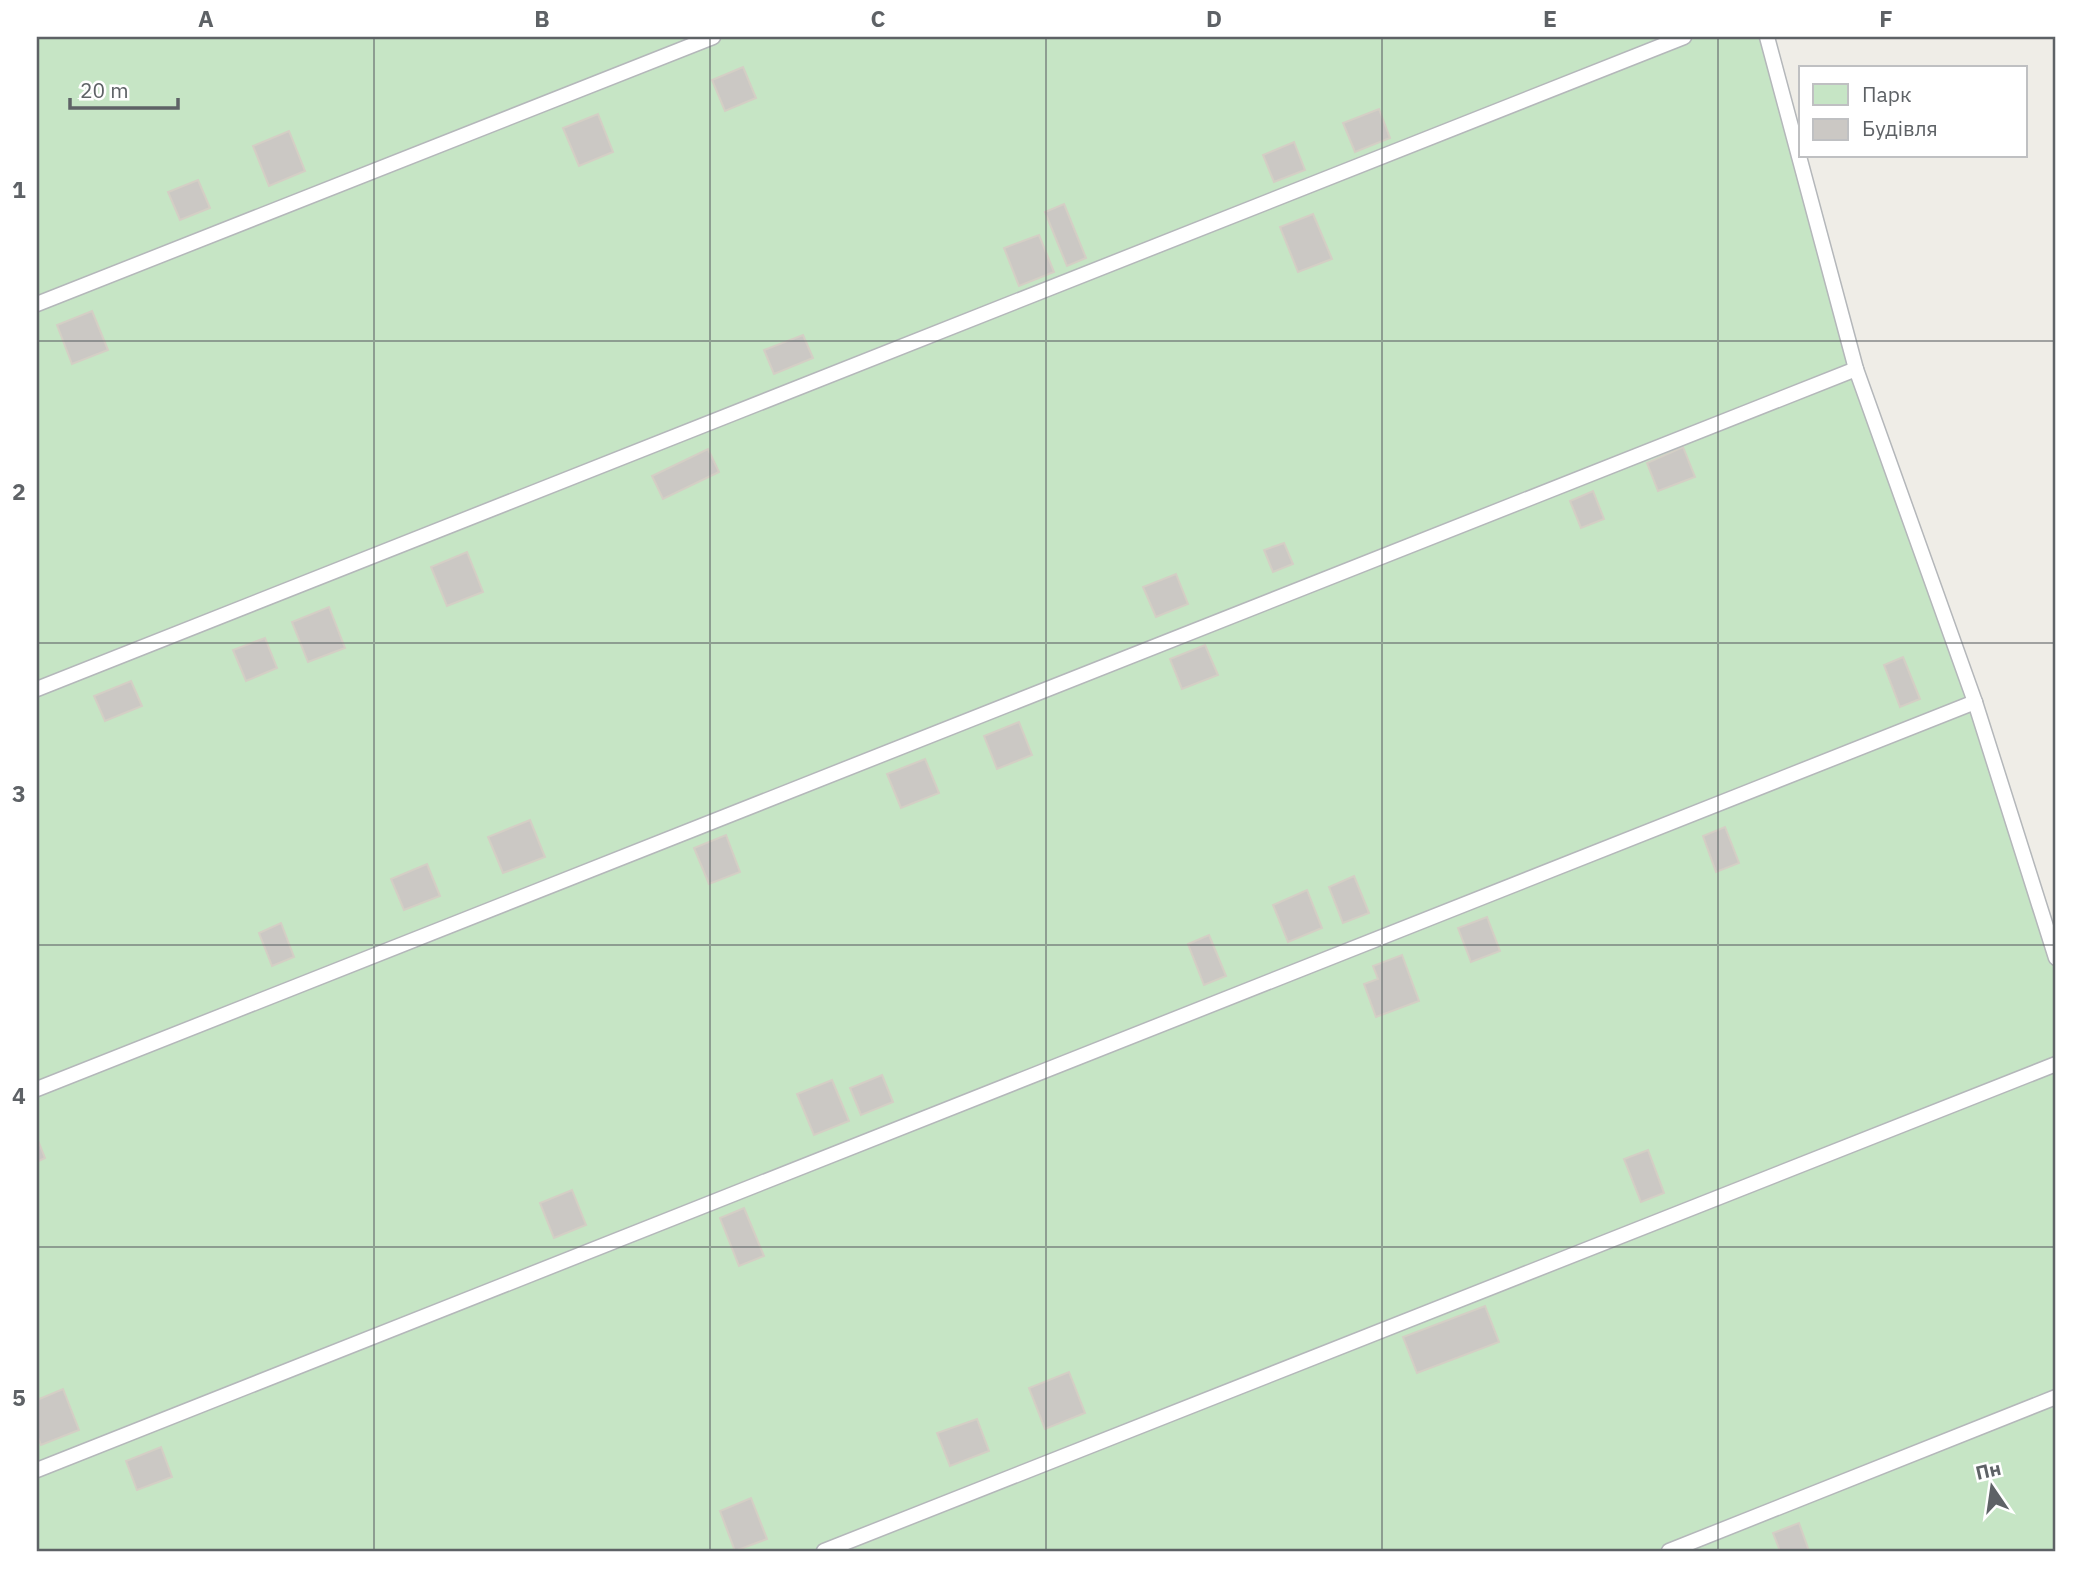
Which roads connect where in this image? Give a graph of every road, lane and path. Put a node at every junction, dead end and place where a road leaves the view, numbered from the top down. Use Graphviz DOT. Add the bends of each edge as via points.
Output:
graph roads {
  1 [pos="713,37"];
  2 [pos="1684,37"];
  3 [pos="1767,37"];
  4 [pos="1799,156"];
  5 [pos="1799,158"];
  6 [pos="37,304"];
  7 [pos="1856,369"];
  8 [pos="37,690"];
  9 [pos="1975,702"];
  10 [pos="2056,958"];
  11 [pos="2056,1064"];
  12 [pos="37,1089"];
  13 [pos="2056,1397"];
  14 [pos="37,1470"];
  15 [pos="824,1551"];
  16 [pos="1669,1551"];
  1 -- 6 [label="lane"];
  2 -- 8 [label="lane"];
  3 -- 4 [label="lane"];
  5 -- 7 [label="lane"];
  7 -- 9 [label="lane"];
  7 -- 12 [label="lane"];
  9 -- 10 [label="lane"];
  9 -- 14 [label="lane"];
  11 -- 15 [label="lane"];
  13 -- 16 [label="lane"];
}
